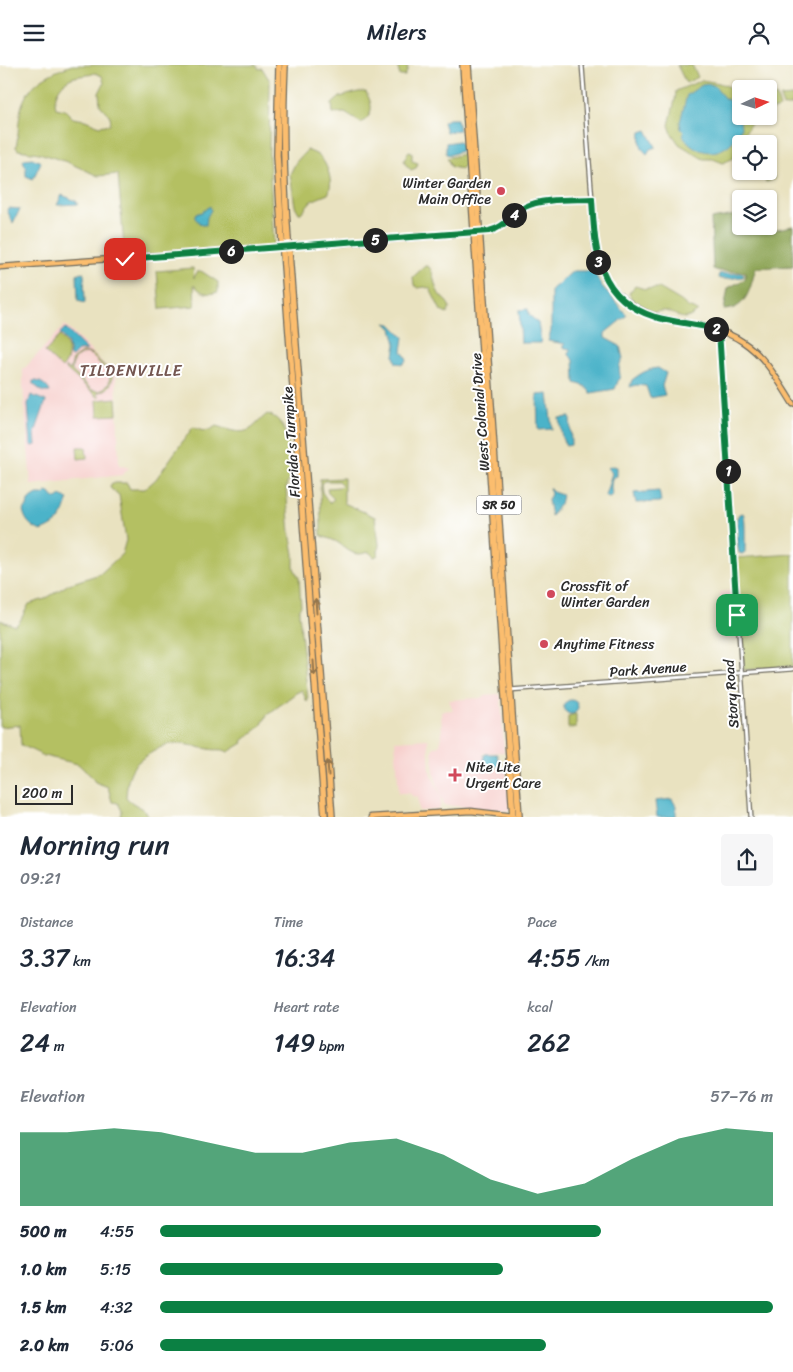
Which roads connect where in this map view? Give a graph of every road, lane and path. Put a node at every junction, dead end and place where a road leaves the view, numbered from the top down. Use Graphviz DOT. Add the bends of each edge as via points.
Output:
graph roads {
  1 [pos="279,65"];
  2 [pos="285,65"];
  3 [pos="463,65"];
  4 [pos="468,65"];
  5 [pos="583,65"];
  6 [pos="592,199"];
  7 [pos="477,232"];
  8 [pos="285,241"];
  9 [pos="286,253"];
  10 [pos="0,267"];
  11 [pos="719,330"];
  12 [pos="485,343"];
  13 [pos="793,404"];
  14 [pos="490,453"];
  15 [pos="496,457"];
  16 [pos="491,470"];
  17 [pos="498,490"];
  18 [pos="500,569"];
  19 [pos="501,635"];
  20 [pos="508,648"];
  21 [pos="793,669"];
  22 [pos="741,673"];
  23 [pos="507,690"];
  24 [pos="511,750"];
  25 [pos="325,817"];
  26 [pos="332,817"];
  27 [pos="371,817"];
  28 [pos="516,817"];
  29 [pos="751,817"];
  1 -- 8 [label="highway, Florida's Turnpike" via="277,147"];
  2 -- 8 [label="highway, Florida's Turnpike"];
  3 -- 7 [label="highway, West Colonial Drive / SR 50"];
  4 -- 7 [label="highway, West Colonial Drive / SR 50"];
  5 -- 6 [label="street"];
  6 -- 7 [label="main road" via="532,204 498,228"];
  6 -- 11 [label="main road" via="597,257 614,290 636,309 654,316"];
  7 -- 10 [label="main road"];
  7 -- 12 [label="highway, West Colonial Drive / SR 50"];
  7 -- 12 [label="highway, West Colonial Drive / SR 50" via="481,325"];
  8 -- 9 [label="highway, Florida's Turnpike, bridge"];
  9 -- 25 [label="highway, Florida's Turnpike, one-way"];
  26 -- 9 [label="highway, Florida's Turnpike, one-way"];
  11 -- 13 [label="main road" via="744,342 767,364"];
  11 -- 22 [label="street, Story Road"];
  12 -- 14 [label="highway, West Colonial Drive / SR 50"];
  12 -- 15 [label="highway, West Colonial Drive / SR 50" via="489,353"];
  14 -- 15 [label="highway"];
  14 -- 16 [label="highway, West Colonial Drive / SR 50"];
  15 -- 17 [label="highway, West Colonial Drive / SR 50"];
  16 -- 17 [label="highway" via="495,473"];
  16 -- 18 [label="highway, West Colonial Drive / SR 50" via="496,554"];
  17 -- 18 [label="highway, West Colonial Drive / SR 50"];
  18 -- 19 [label="highway, West Colonial Drive / SR 50"];
  18 -- 20 [label="highway, West Colonial Drive / SR 50"];
  19 -- 20 [label="highway"];
  19 -- 23 [label="highway, West Colonial Drive / SR 50"];
  20 -- 23 [label="highway, West Colonial Drive / SR 50"];
  21 -- 22 [label="street, Park Avenue"];
  22 -- 23 [label="street, Park Avenue"];
  22 -- 29 [label="street, Story Road"];
  23 -- 24 [label="highway, West Colonial Drive / SR 50"];
  23 -- 24 [label="highway, West Colonial Drive / SR 50" via="507,731"];
  24 -- 28 [label="highway, West Colonial Drive / SR 50"];
  24 -- 28 [label="highway, West Colonial Drive / SR 50" via="515,770"];
  27 -- 28 [label="main road" via="466,811"];
}
